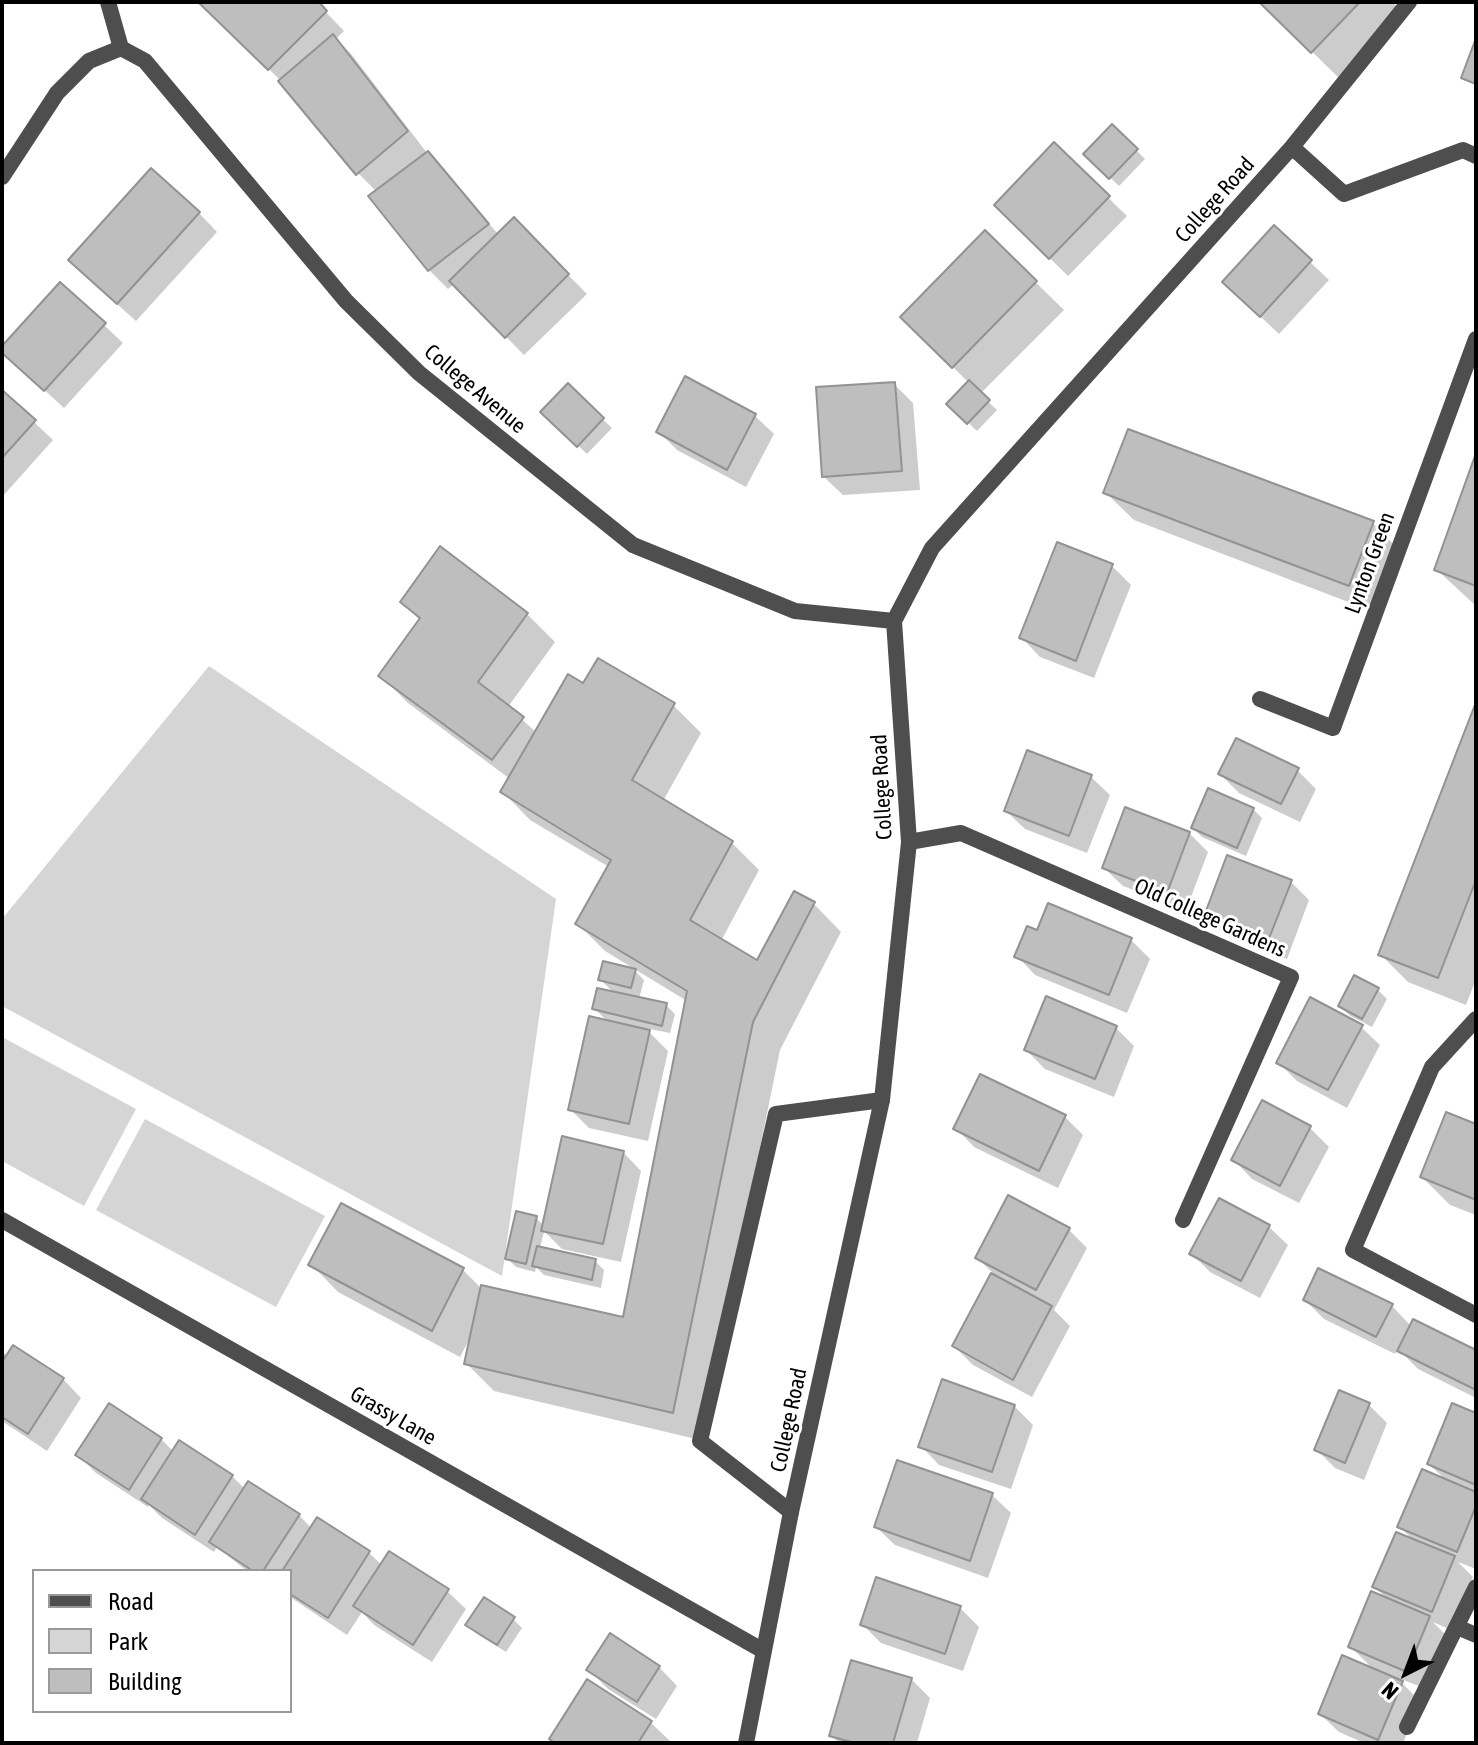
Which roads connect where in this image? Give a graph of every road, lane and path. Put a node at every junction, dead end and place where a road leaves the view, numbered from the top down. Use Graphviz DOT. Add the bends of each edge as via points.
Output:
graph roads {
  1 [pos="108,2"];
  2 [pos="1409,2"];
  3 [pos="121,48"];
  4 [pos="1292,147"];
  5 [pos="1476,156"];
  6 [pos="2,177"];
  7 [pos="1476,339"];
  8 [pos="894,621"];
  9 [pos="1260,699"];
  10 [pos="909,842"];
  11 [pos="1476,1019"];
  12 [pos="882,1100"];
  13 [pos="2,1220"];
  14 [pos="1183,1220"];
  15 [pos="1476,1315"];
  16 [pos="791,1512"];
  17 [pos="1476,1587"];
  18 [pos="1457,1627"];
  19 [pos="1476,1635"];
  20 [pos="762,1650"];
  21 [pos="1407,1727"];
  22 [pos="746,1743"];
  1 -- 3 [label="street"];
  2 -- 4 [label="street, College Road"];
  3 -- 6 [label="street" via="89,61 57,93"];
  3 -- 8 [label="street, College Avenue" via="145,61 346,301 419,373 633,545 795,611"];
  4 -- 5 [label="street" via="1344,194 1463,150"];
  4 -- 8 [label="street, College Road" via="932,548"];
  7 -- 9 [label="street, Lynton Green" via="1333,728"];
  8 -- 10 [label="street, College Road"];
  10 -- 12 [label="street, College Road"];
  10 -- 14 [label="street, Old College Gardens" via="961,833 1291,977"];
  11 -- 15 [label="street" via="1432,1067 1353,1250"];
  12 -- 16 [label="street, College Road"];
  12 -- 16 [label="street" via="776,1114 700,1441"];
  13 -- 20 [label="street, Grassy Lane"];
  16 -- 20 [label="street, College Road"];
  17 -- 18 [label="street"];
  18 -- 19 [label="street"];
  18 -- 21 [label="street"];
  20 -- 22 [label="street, College Road"];
}
